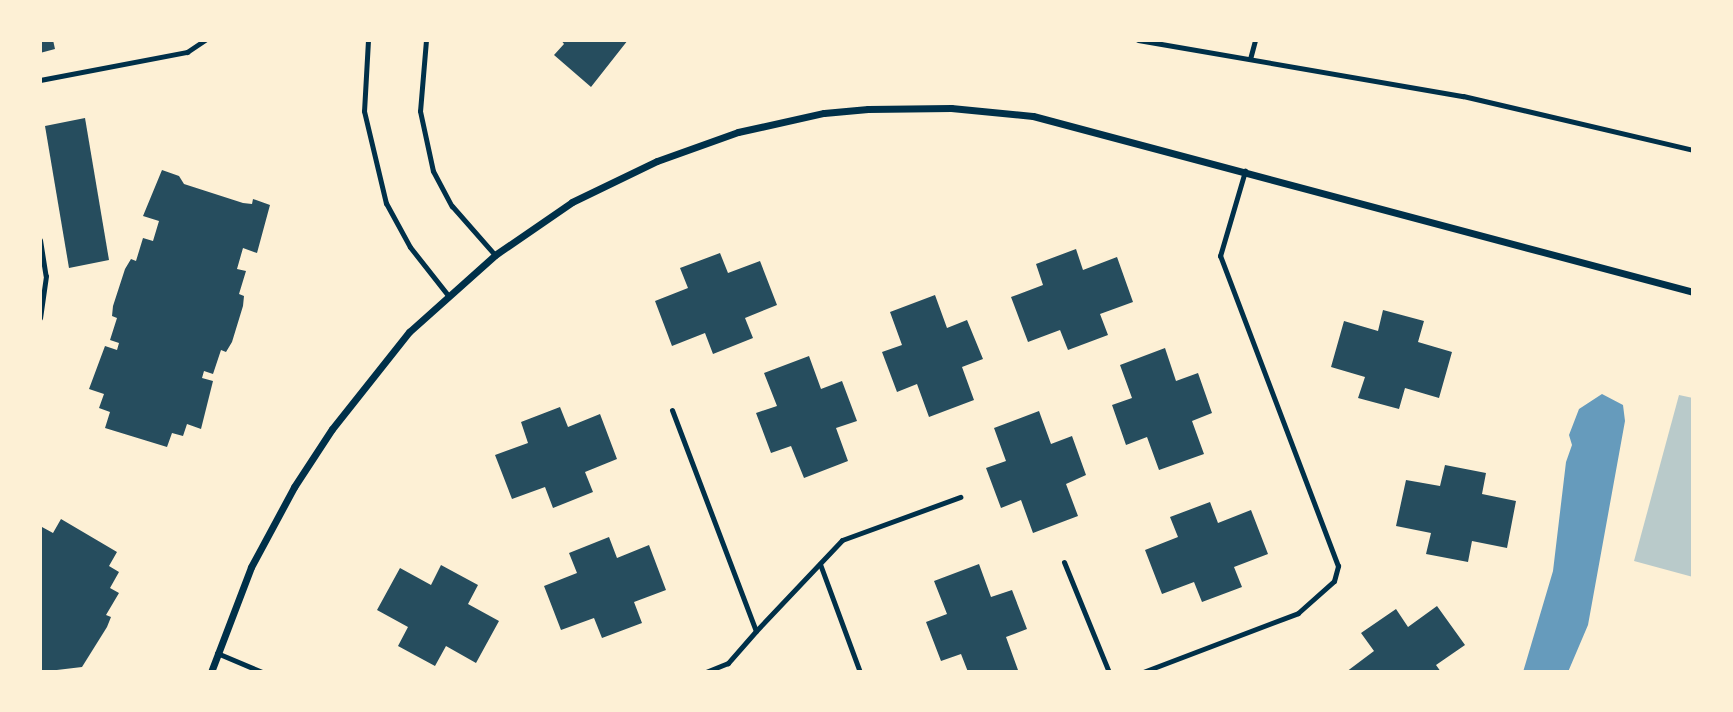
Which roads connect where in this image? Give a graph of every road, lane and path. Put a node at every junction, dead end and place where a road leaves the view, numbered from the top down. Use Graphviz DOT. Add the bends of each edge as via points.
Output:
graph roads {
  1 [pos="205,40"];
  2 [pos="368,40"];
  3 [pos="426,40"];
  4 [pos="1138,40"];
  5 [pos="1255,40"];
  6 [pos="1250,59"];
  7 [pos="40,80"];
  8 [pos="1693,150"];
  9 [pos="1245,171"];
  10 [pos="40,240"];
  11 [pos="495,255"];
  12 [pos="1693,292"];
  13 [pos="447,294"];
  14 [pos="40,318"];
  15 [pos="672,410"];
  16 [pos="960,497"];
  17 [pos="1065,562"];
  18 [pos="820,564"];
  19 [pos="757,631"];
  20 [pos="217,653"];
  21 [pos="211,672"];
  22 [pos="262,672"];
  23 [pos="706,672"];
  24 [pos="860,672"];
  25 [pos="1109,672"];
  26 [pos="1143,672"];
  1 -- 7 [label="lane" via="187,52"];
  2 -- 13 [label="lane" via="364,111 379,180 410,247"];
  3 -- 11 [label="lane" via="421,111 433,170 452,206"];
  4 -- 6 [label="lane"];
  5 -- 6 [label="lane"];
  6 -- 8 [label="lane" via="1463,96"];
  9 -- 11 [label="street" via="1020,114 909,107 824,113 697,144 624,174 572,202"];
  9 -- 12 [label="street"];
  9 -- 26 [label="lane" via="1220,256 1338,566 1334,581 1298,613"];
  10 -- 14 [label="lane" via="46,276"];
  11 -- 13 [label="street"];
  13 -- 20 [label="street" via="401,341 312,458 251,567"];
  15 -- 19 [label="lane"];
  16 -- 18 [label="lane" via="842,540"];
  17 -- 25 [label="lane"];
  18 -- 19 [label="lane"];
  18 -- 24 [label="lane"];
  19 -- 23 [label="lane" via="729,663"];
  20 -- 21 [label="street"];
  20 -- 22 [label="lane"];
}
